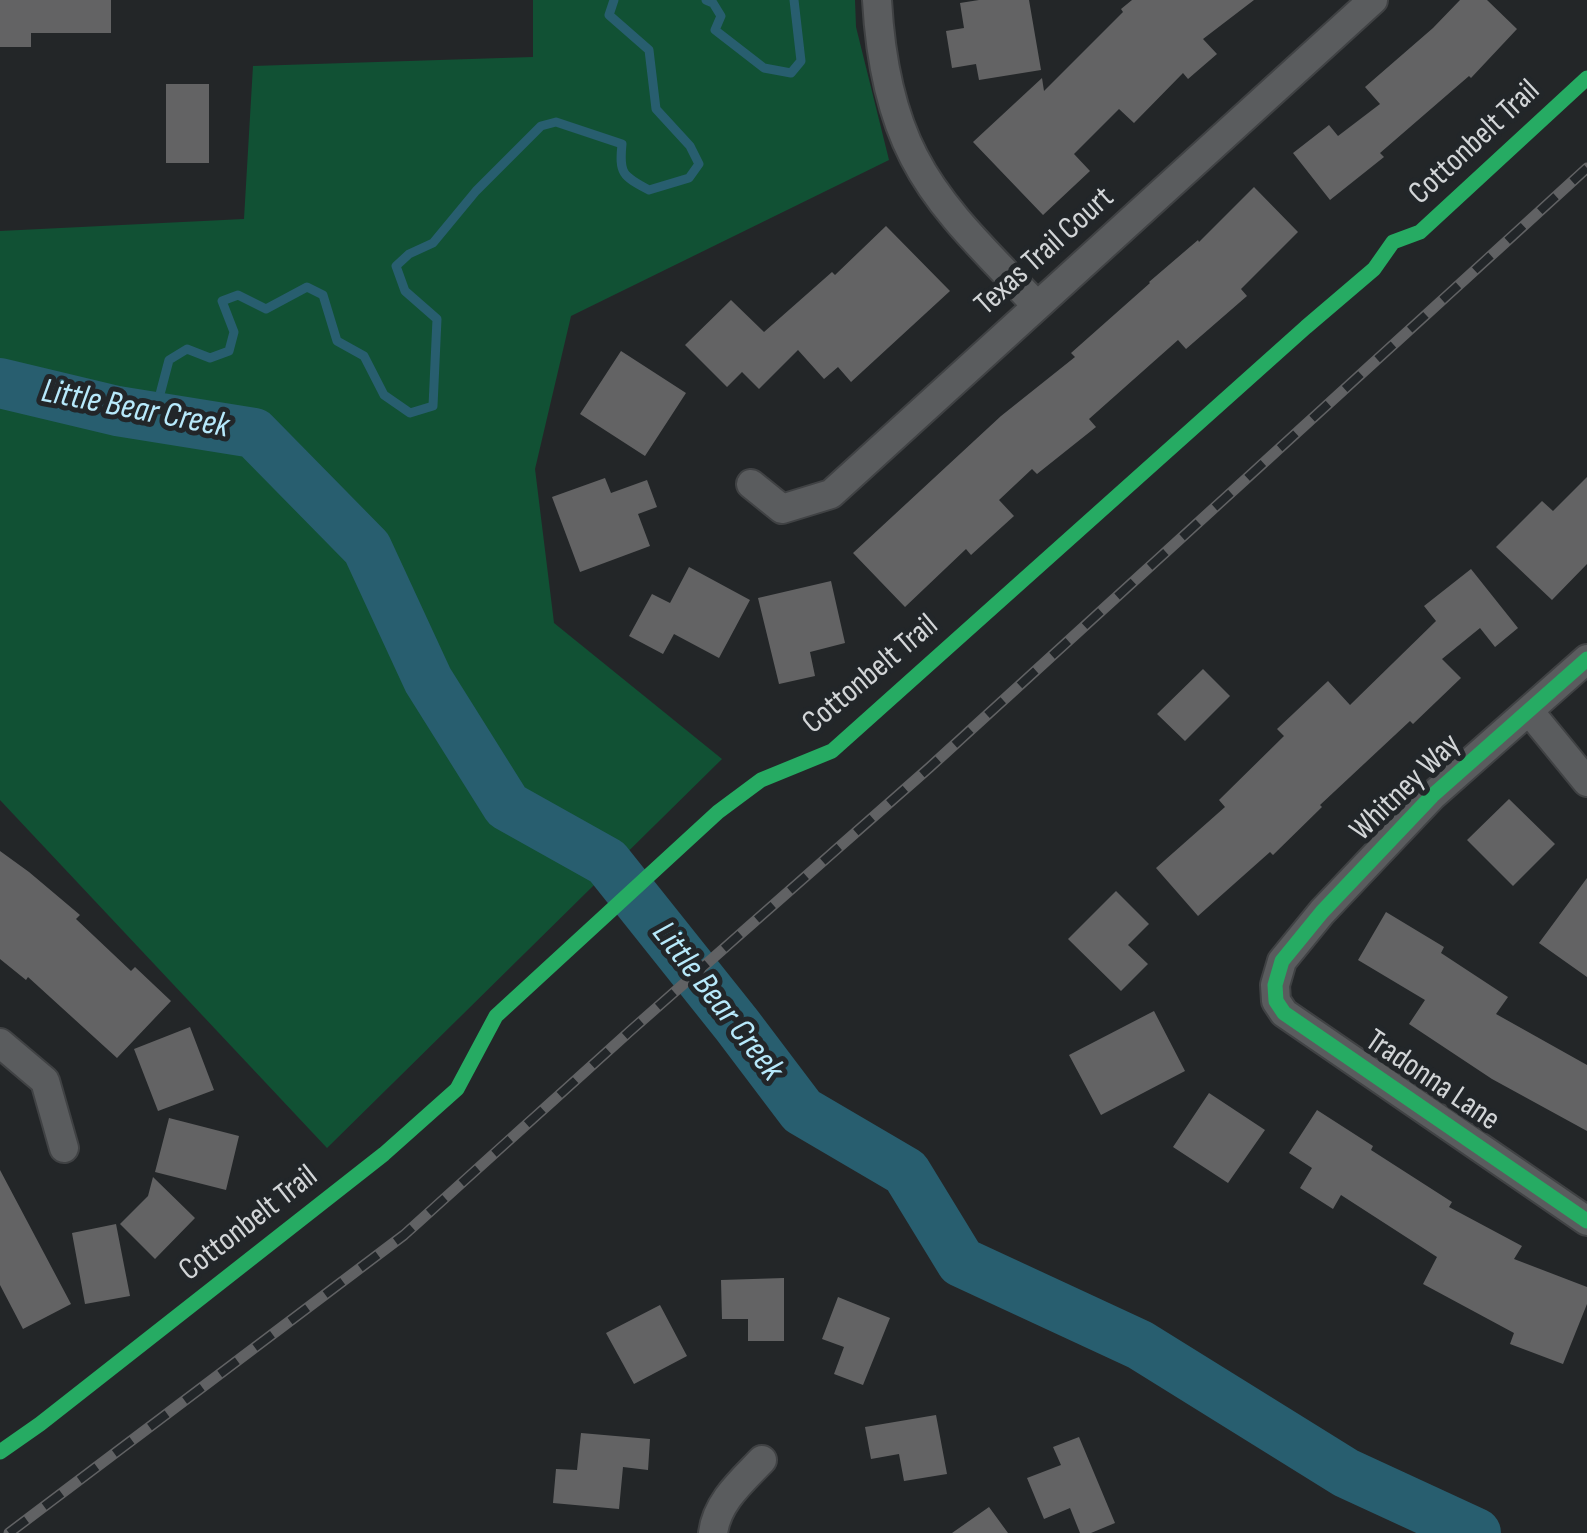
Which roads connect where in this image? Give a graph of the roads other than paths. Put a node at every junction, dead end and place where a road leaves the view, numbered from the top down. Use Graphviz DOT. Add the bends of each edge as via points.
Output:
graph roads {
  1 [pos="877,0"];
  2 [pos="1373,0"];
  3 [pos="1037,306"];
  4 [pos="751,484"];
  5 [pos="1587,658"];
  6 [pos="1529,711"];
  7 [pos="1587,782"];
  8 [pos="1279,970"];
  9 [pos="0,1043"];
  10 [pos="64,1148"];
  11 [pos="1587,1222"];
  12 [pos="762,1460"];
  13 [pos="712,1533"];
  1 -- 3 [label="street" via="888,88 914,157 948,208"];
  2 -- 3 [label="street, Texas Trail Court"];
  3 -- 4 [label="street, Texas Trail Court" via="831,494 782,509"];
  5 -- 6 [label="street, Whitney Way"];
  6 -- 7 [label="street"];
  6 -- 8 [label="street, Whitney Way" via="1432,796 1322,912"];
  8 -- 11 [label="street, Tradonna Lane" via="1276,1001 1284,1014"];
  9 -- 10 [label="street" via="46,1081"];
  12 -- 13 [label="street" via="724,1500"];
}
